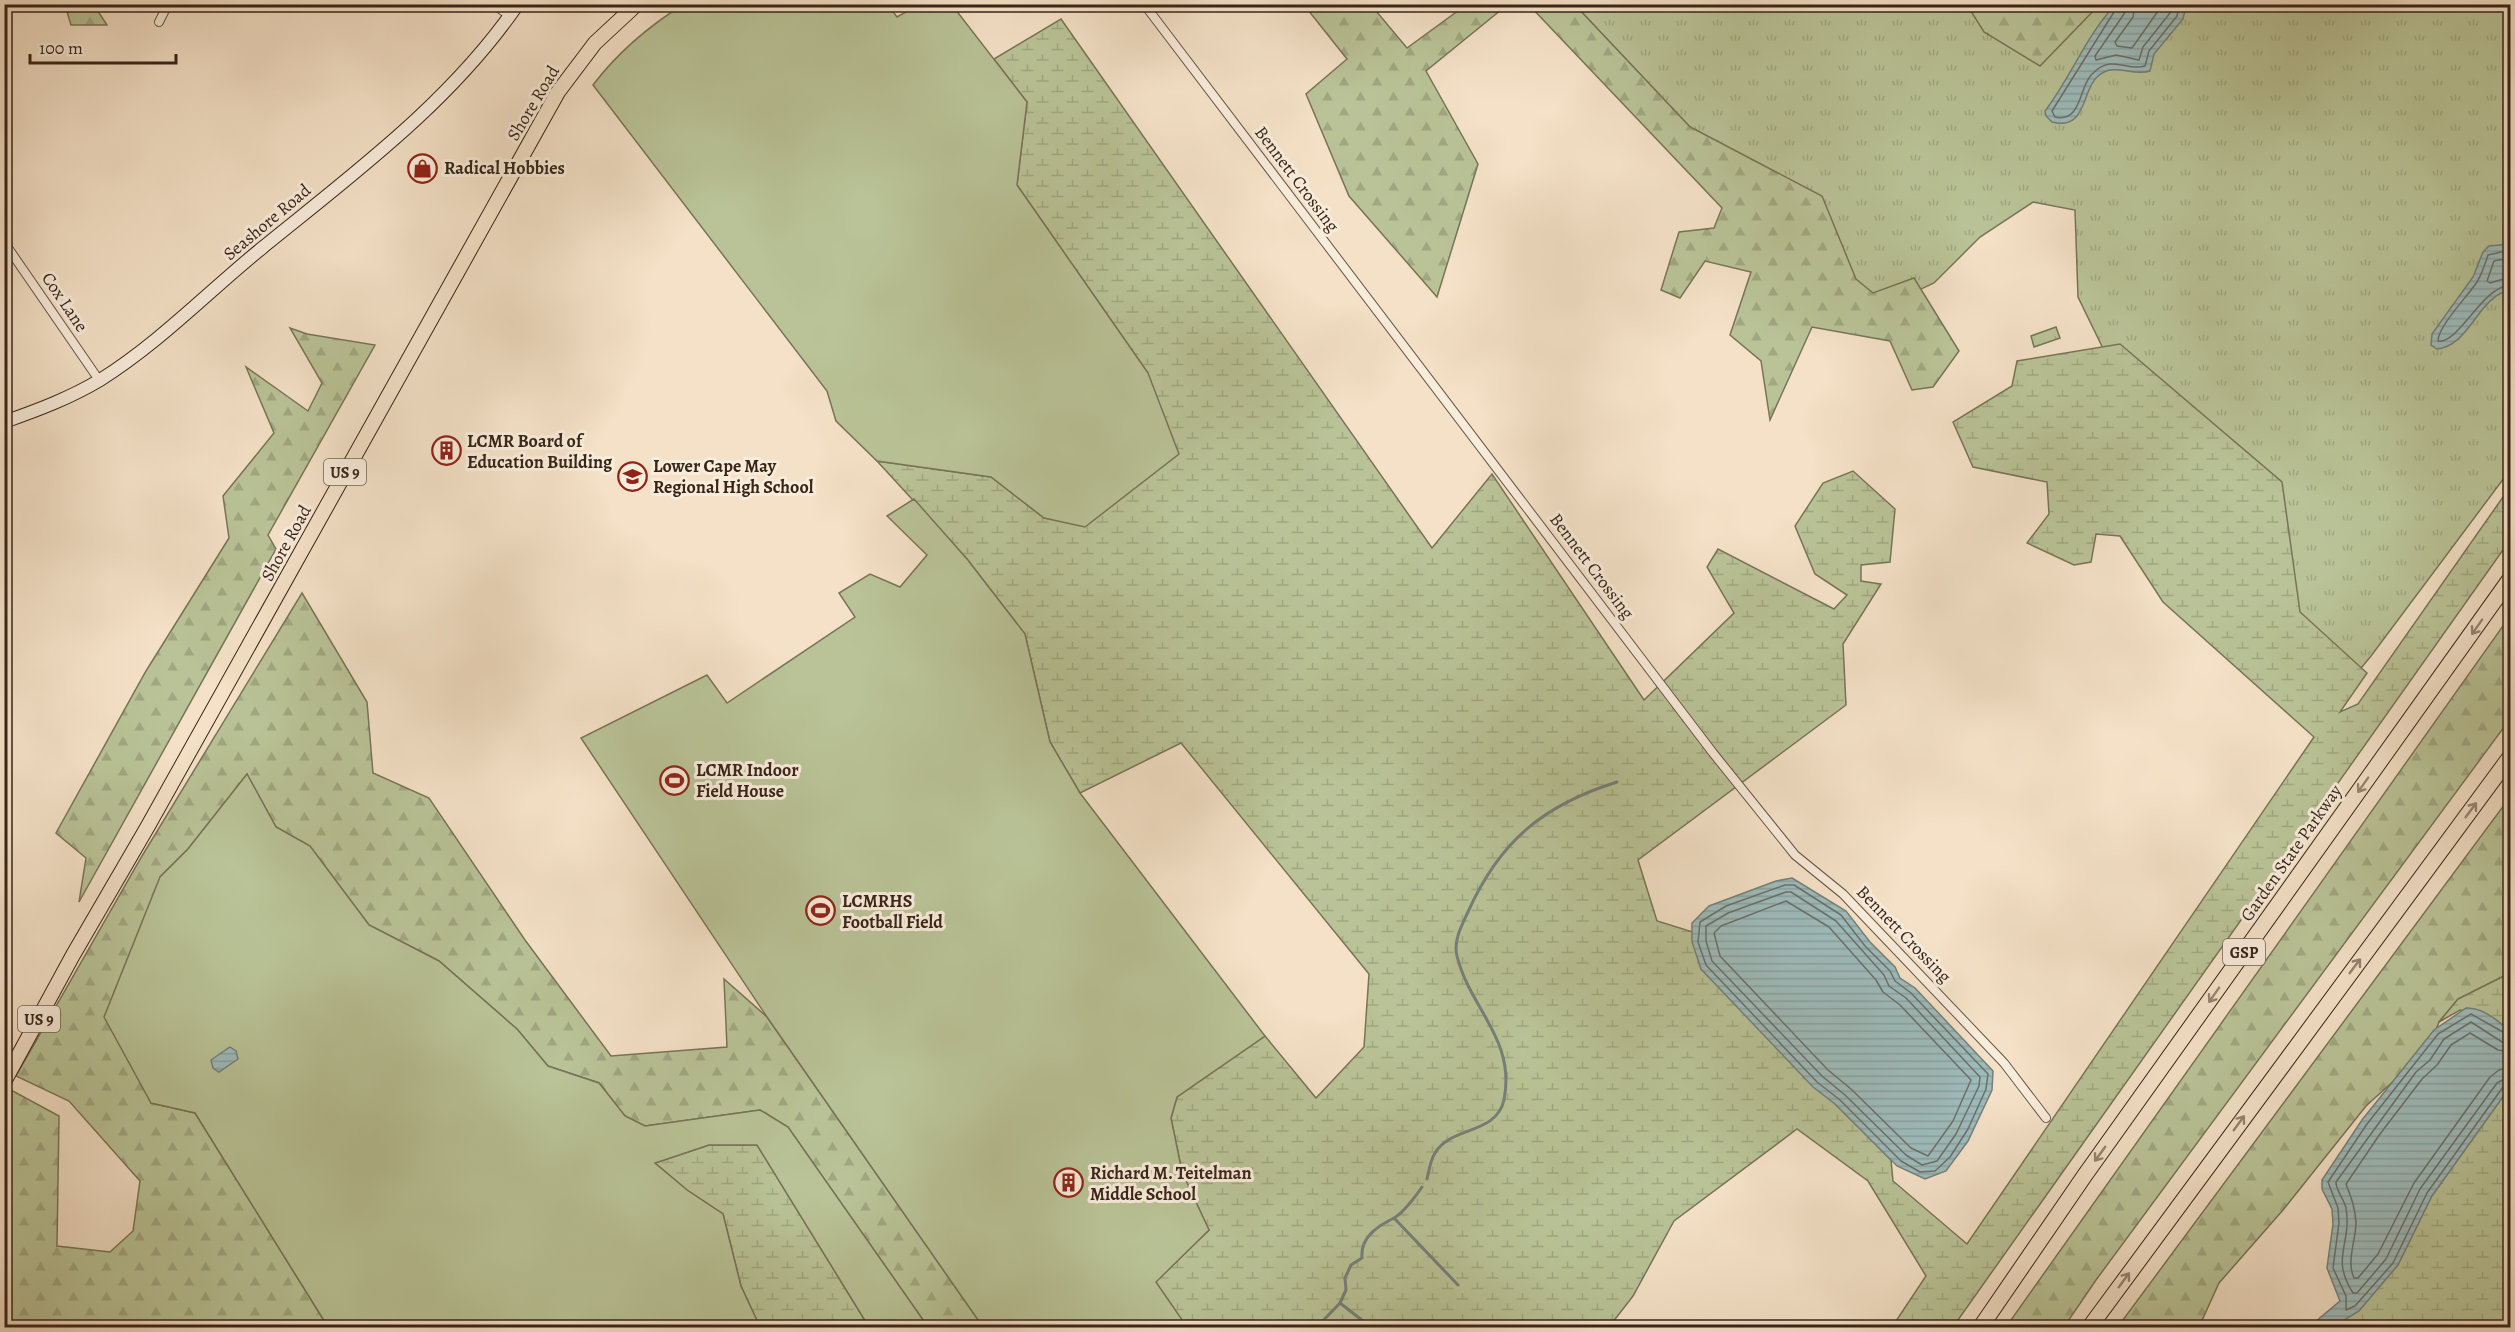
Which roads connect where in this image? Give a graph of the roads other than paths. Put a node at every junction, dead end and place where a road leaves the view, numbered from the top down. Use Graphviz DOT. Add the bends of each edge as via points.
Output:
graph roads {
  1 [pos="168,4"];
  2 [pos="493,4"];
  3 [pos="518,4"];
  4 [pos="637,4"];
  5 [pos="1144,4"];
  6 [pos="510,16"];
  7 [pos="159,22"];
  8 [pos="4,242"];
  9 [pos="99,380"];
  10 [pos="4,422"];
  11 [pos="2511,579"];
  12 [pos="2511,757"];
  13 [pos="4,1083"];
  14 [pos="2046,1118"];
  15 [pos="1980,1328"];
  16 [pos="2089,1328"];
  1 -- 7 [label="street"];
  2 -- 6 [label="street"];
  3 -- 6 [label="street, Seashore Road"];
  4 -- 13 [label="main road, Shore Road / US 9" via="595,43 558,92"];
  5 -- 14 [label="street, Bennett Crossing" via="1795,855 1843,894 2004,1063"];
  6 -- 9 [label="street, Seashore Road" via="460,75 387,144 154,340"];
  8 -- 9 [label="street, Cox Lane"];
  9 -- 10 [label="street, Seashore Road" via="42,409"];
  11 -- 15 [label="highway, Garden State Parkway / GSP, one-way"];
  16 -- 12 [label="highway, one-way"];
}
